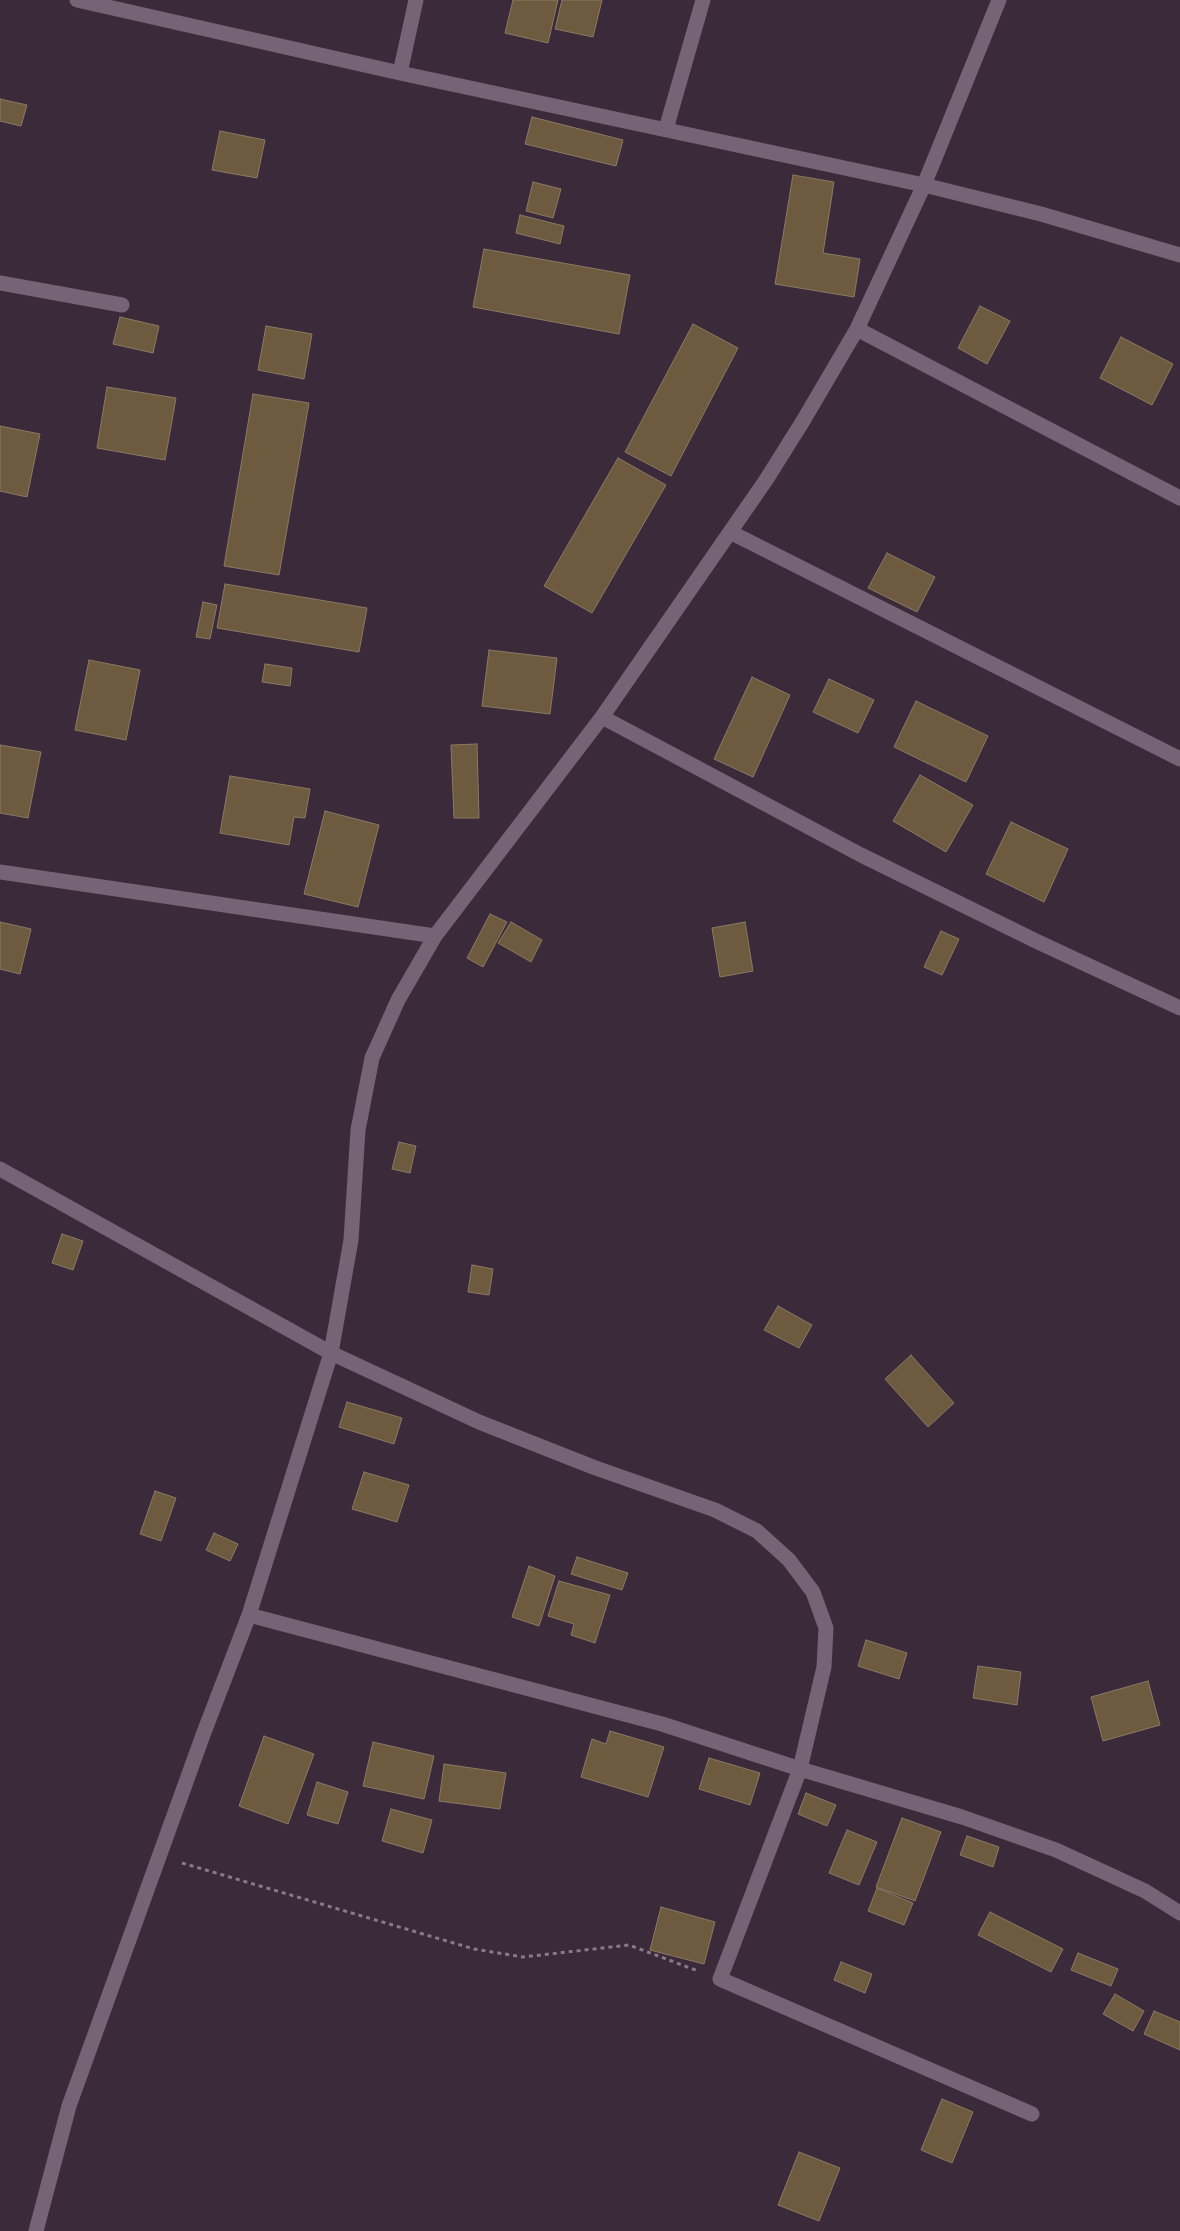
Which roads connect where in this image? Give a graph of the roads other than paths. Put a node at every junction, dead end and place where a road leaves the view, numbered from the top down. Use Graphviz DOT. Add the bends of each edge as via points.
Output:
graph roads {
  1 [pos="77,0"];
  2 [pos="416,0"];
  3 [pos="703,0"];
  4 [pos="999,0"];
  5 [pos="140,7"];
  6 [pos="400,73"];
  7 [pos="666,129"];
  8 [pos="924,185"];
  9 [pos="1180,255"];
  10 [pos="0,283"];
  11 [pos="122,305"];
  12 [pos="857,329"];
  13 [pos="1180,498"];
  14 [pos="730,532"];
  15 [pos="602,717"];
  16 [pos="1180,759"];
  17 [pos="0,872"];
  18 [pos="435,936"];
  19 [pos="1180,1008"];
  20 [pos="0,1169"];
  21 [pos="331,1353"];
  22 [pos="249,1615"];
  23 [pos="800,1769"];
  24 [pos="1180,1913"];
  25 [pos="1032,2114"];
  26 [pos="36,2231"];
  1 -- 5 [label="street"];
  2 -- 6 [label="street"];
  3 -- 7 [label="street"];
  4 -- 8 [label="street"];
  5 -- 6 [label="street"];
  6 -- 7 [label="street"];
  7 -- 8 [label="street"];
  8 -- 9 [label="street" via="1041,214"];
  8 -- 12 [label="street"];
  10 -- 11 [label="street"];
  12 -- 13 [label="street"];
  12 -- 14 [label="street" via="782,455"];
  14 -- 15 [label="street"];
  14 -- 16 [label="street"];
  15 -- 18 [label="street"];
  15 -- 19 [label="street" via="861,855"];
  17 -- 18 [label="street"];
  18 -- 21 [label="street" via="398,1000 372,1058 358,1130 351,1240"];
  20 -- 21 [label="street"];
  21 -- 22 [label="street"];
  21 -- 23 [label="street" via="479,1422 594,1468 715,1510 757,1531 789,1560 813,1592 826,1628 824,1667"];
  22 -- 23 [label="street" via="662,1724"];
  22 -- 26 [label="street" via="69,2106"];
  23 -- 24 [label="street" via="962,1817 1056,1850 1146,1891"];
  23 -- 25 [label="street" via="720,1979"];
}
